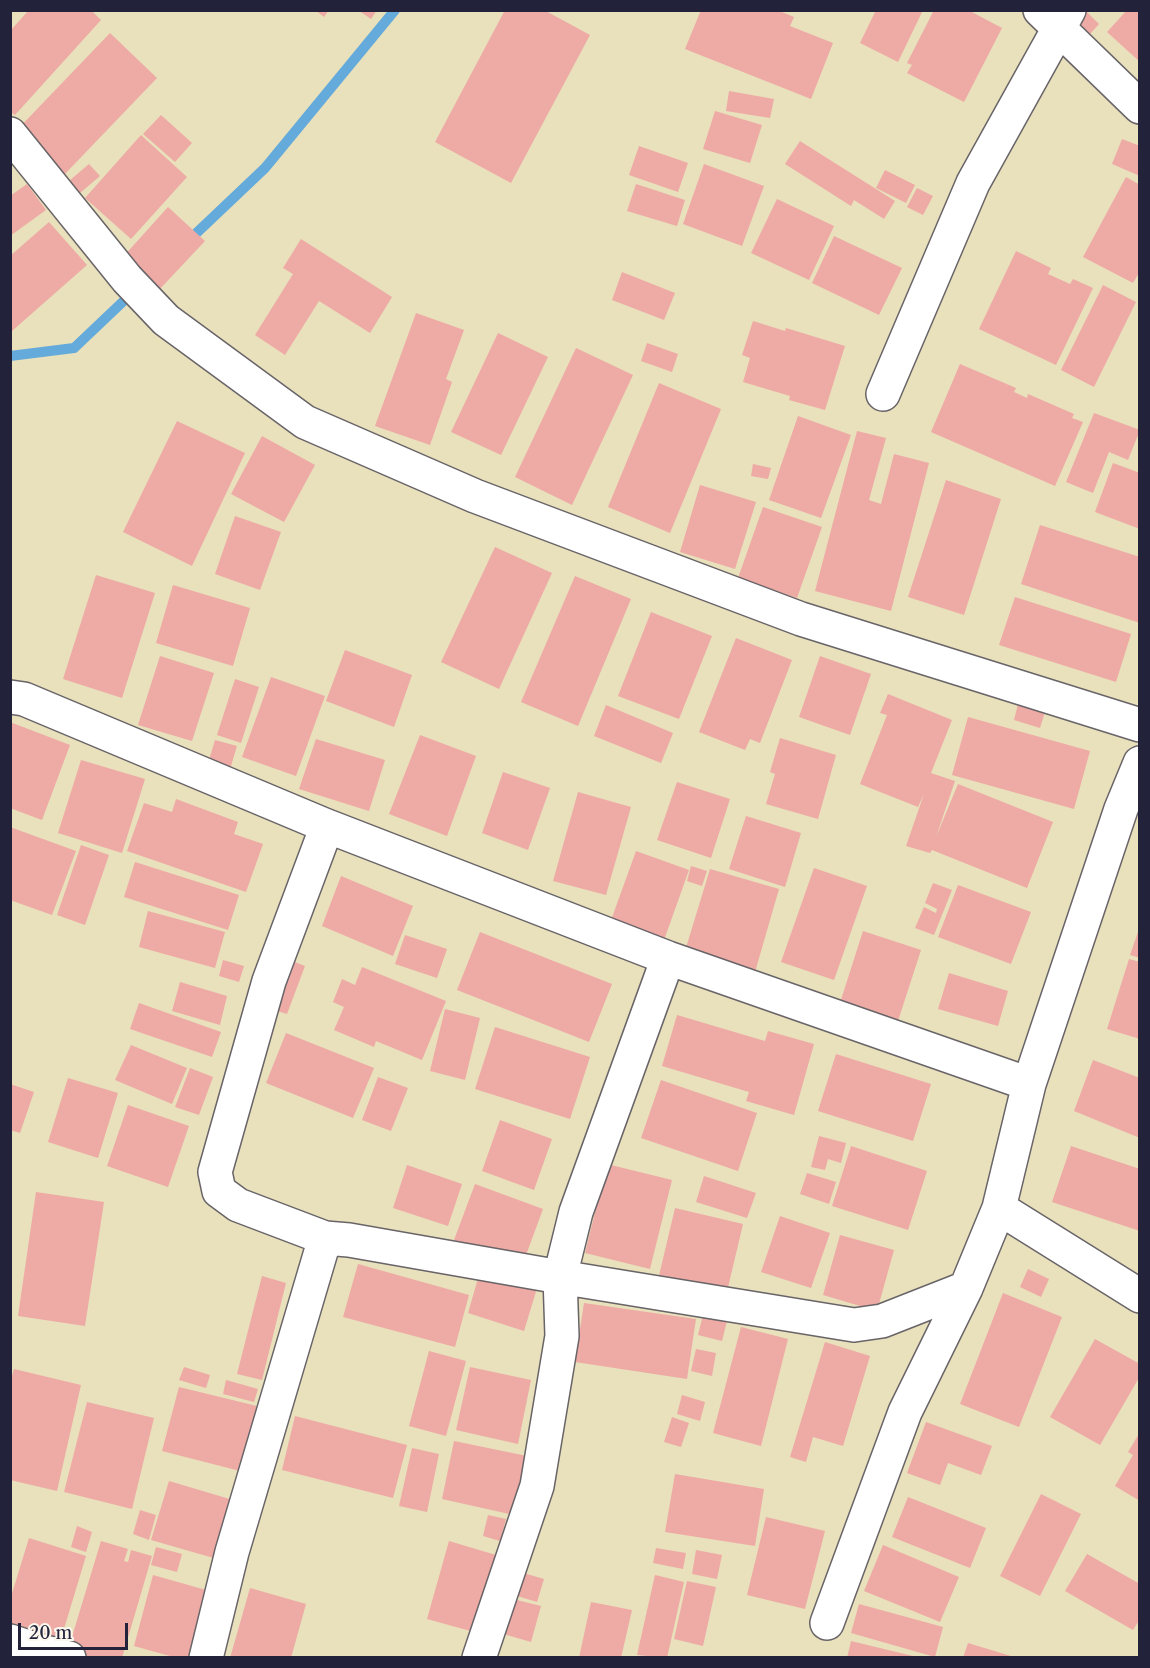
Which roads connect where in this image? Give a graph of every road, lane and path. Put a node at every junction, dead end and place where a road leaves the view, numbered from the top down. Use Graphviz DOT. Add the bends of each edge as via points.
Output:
graph roads {
  1 [pos="1056,16"];
  2 [pos="1140,106"];
  3 [pos="10,134"];
  4 [pos="883,394"];
  5 [pos="10,698"];
  6 [pos="1140,725"];
  7 [pos="1140,763"];
  8 [pos="1130,813"];
  9 [pos="327,826"];
  10 [pos="668,958"];
  11 [pos="1029,1084"];
  12 [pos="999,1208"];
  13 [pos="325,1238"];
  14 [pos="560,1277"];
  15 [pos="966,1288"];
  16 [pos="1140,1296"];
  17 [pos="827,1623"];
  18 [pos="10,1641"];
  19 [pos="69,1658"];
  20 [pos="206,1658"];
  21 [pos="479,1658"];
  1 -- 2 [label="street"];
  1 -- 4 [label="street" via="972,183"];
  3 -- 6 [label="street" via="127,279 166,320 305,422 475,495 801,619"];
  5 -- 9 [label="street" via="24,699"];
  7 -- 8 [label="street"];
  8 -- 11 [label="street"];
  9 -- 10 [label="street"];
  9 -- 13 [label="street" via="269,981 215,1172 219,1191 238,1205"];
  10 -- 11 [label="street"];
  10 -- 14 [label="street" via="576,1212"];
  11 -- 12 [label="street"];
  12 -- 15 [label="street"];
  12 -- 16 [label="street"];
  13 -- 14 [label="street"];
  13 -- 20 [label="street" via="232,1552"];
  14 -- 15 [label="street" via="854,1324 882,1321"];
  14 -- 21 [label="street" via="562,1336 537,1486"];
  15 -- 17 [label="street" via="904,1412"];
  18 -- 19 [label="street"];
}
